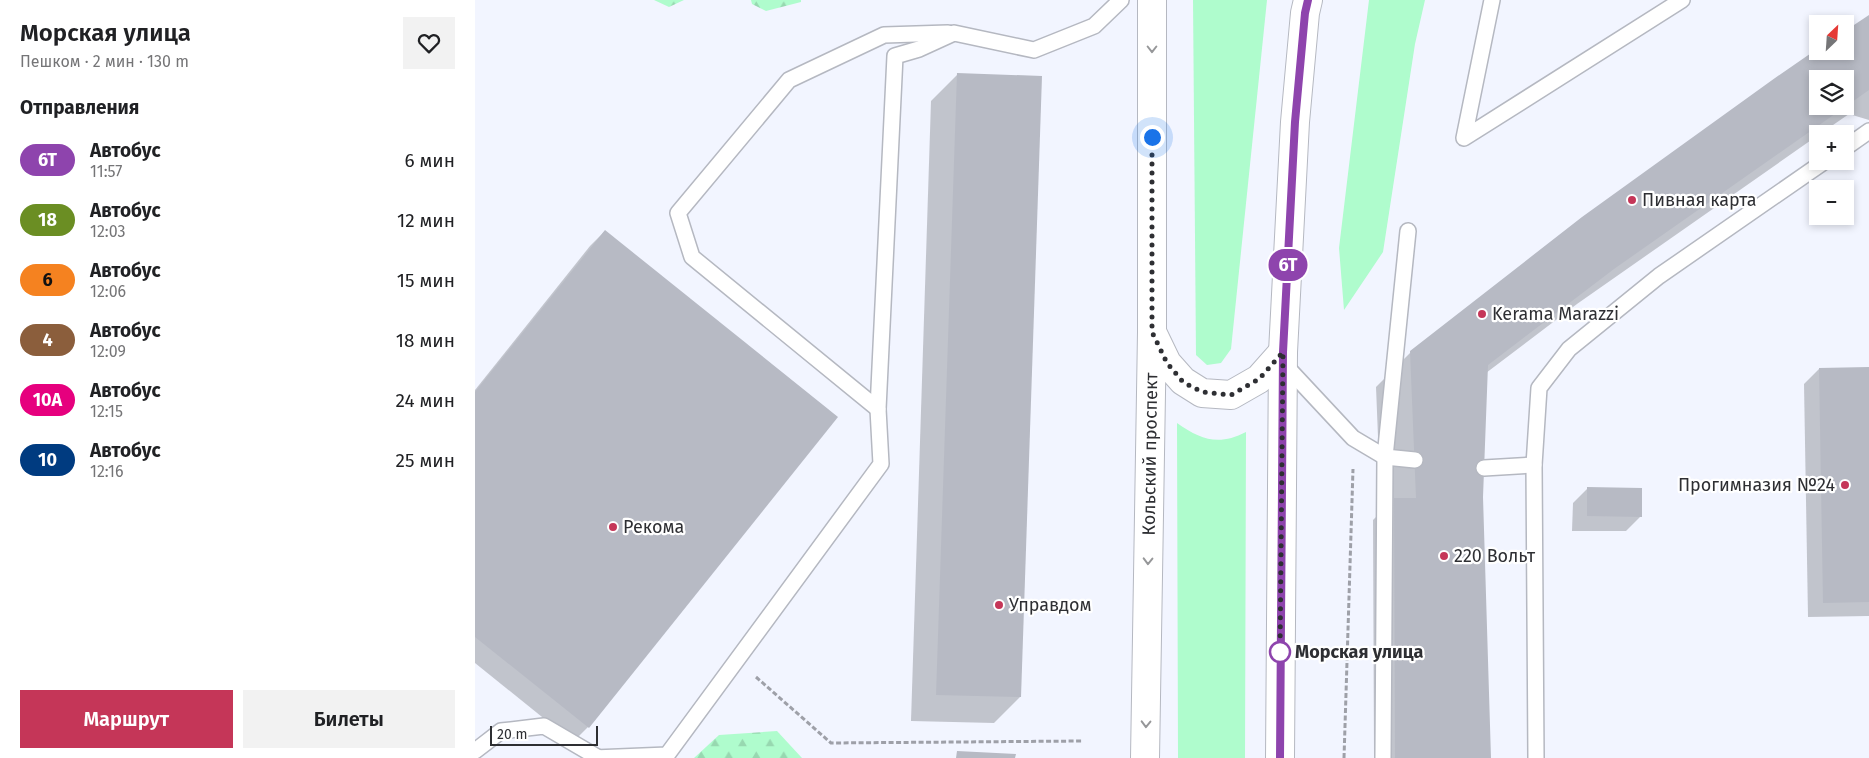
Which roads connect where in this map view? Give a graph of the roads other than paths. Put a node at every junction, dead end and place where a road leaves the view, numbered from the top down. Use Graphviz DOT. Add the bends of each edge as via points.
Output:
graph roads {
  1 [pos="1121,0"];
  2 [pos="1152,0"];
  3 [pos="1308,0"];
  4 [pos="1492,0"];
  5 [pos="1682,0"];
  6 [pos="954,33"];
  7 [pos="1869,131"];
  8 [pos="1854,142"];
  9 [pos="1812,170"];
  10 [pos="1408,231"];
  11 [pos="1152,332"];
  12 [pos="1283,358"];
  13 [pos="878,409"];
  14 [pos="1385,456"];
  15 [pos="1415,460"];
  16 [pos="1534,465"];
  17 [pos="1484,468"];
  18 [pos="475,751"];
  19 [pos="596,757"];
  20 [pos="1145,758"];
  21 [pos="1280,758"];
  22 [pos="1383,758"];
  23 [pos="1536,758"];
  1 -- 6 [label="lane" via="1094,26 1034,50"];
  2 -- 11 [label="main road, Кольский проспект, one-way"];
  3 -- 12 [label="main road" via="1295,122"];
  4 -- 5 [label="lane" via="1464,138"];
  6 -- 13 [label="lane" via="895,56"];
  6 -- 13 [label="lane" via="884,35 789,80 678,213 692,257"];
  7 -- 8 [label="lane"];
  9 -- 16 [label="lane" via="1659,276 1569,349 1539,388"];
  10 -- 14 [label="lane"];
  11 -- 12 [label="main road" via="1167,363 1183,382 1202,392 1231,395 1259,379"];
  11 -- 20 [label="main road, Кольский проспект, one-way"];
  12 -- 14 [label="lane" via="1353,438"];
  12 -- 21 [label="main road"];
  13 -- 19 [label="lane" via="881,464 667,755"];
  14 -- 15 [label="lane"];
  14 -- 22 [label="lane"];
  16 -- 17 [label="lane"];
  16 -- 23 [label="lane"];
  18 -- 19 [label="lane" via="501,731 545,726"];
}
